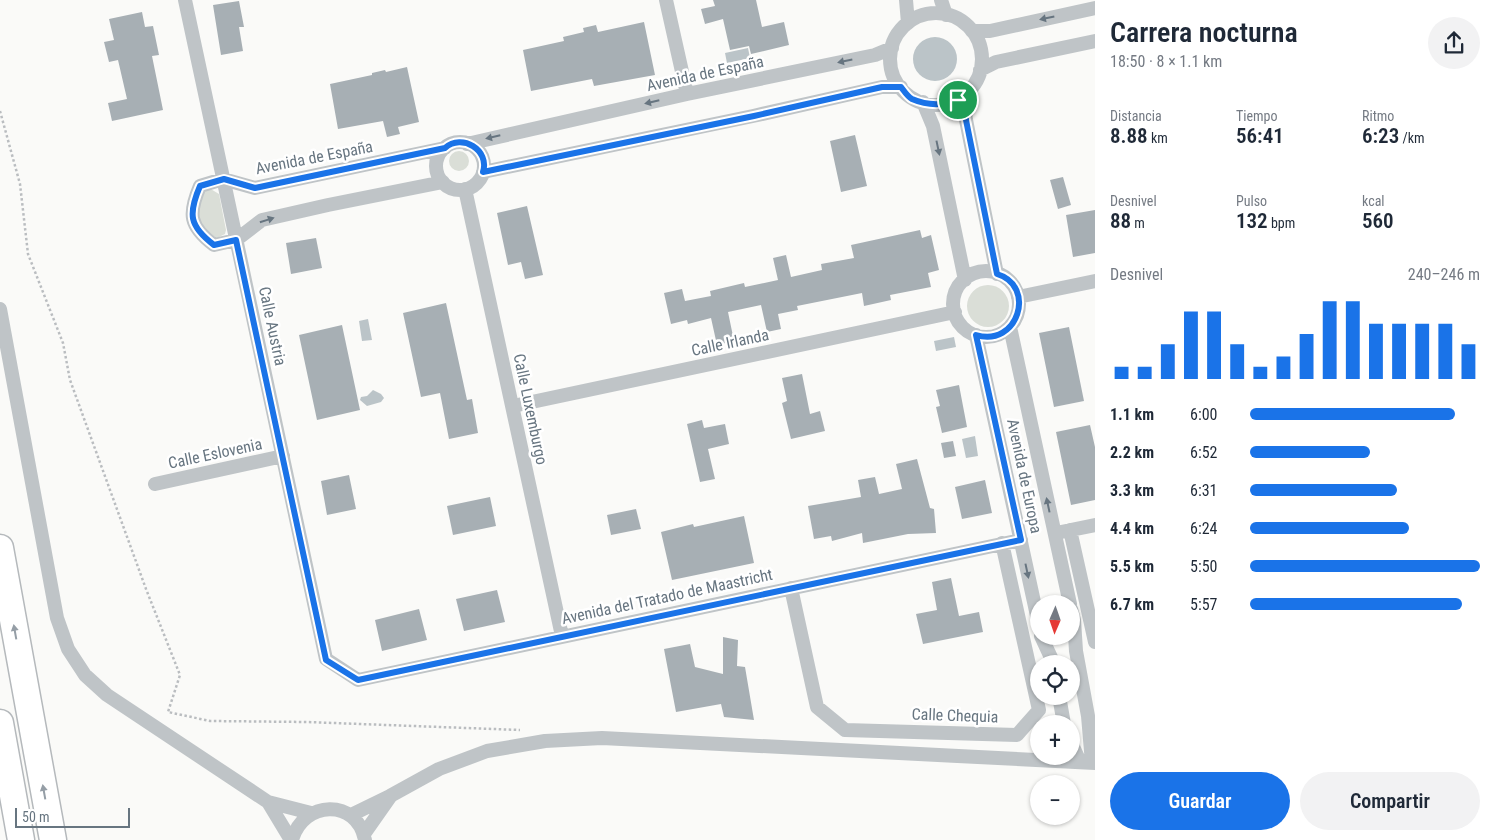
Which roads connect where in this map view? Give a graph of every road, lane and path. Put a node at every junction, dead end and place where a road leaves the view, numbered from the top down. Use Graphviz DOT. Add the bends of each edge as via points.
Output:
graph roads {
  1 [pos="185,0"];
  2 [pos="666,0"];
  3 [pos="906,0"];
  4 [pos="941,0"];
  5 [pos="1095,8"];
  6 [pos="946,15"];
  7 [pos="908,23"];
  8 [pos="972,31"];
  9 [pos="1095,41"];
  10 [pos="892,48"];
  11 [pos="980,70"];
  12 [pos="901,87"];
  13 [pos="687,94"];
  14 [pos="963,95"];
  15 [pos="923,102"];
  16 [pos="0,112"];
  17 [pos="467,144"];
  18 [pos="445,148"];
  19 [pos="483,172"];
  20 [pos="224,179"];
  21 [pos="443,182"];
  22 [pos="465,189"];
  23 [pos="236,240"];
  24 [pos="997,274"];
  25 [pos="965,280"];
  26 [pos="1095,281"];
  27 [pos="1018,297"];
  28 [pos="0,309"];
  29 [pos="955,312"];
  30 [pos="1010,327"];
  31 [pos="976,335"];
  32 [pos="513,406"];
  33 [pos="283,456"];
  34 [pos="155,484"];
  35 [pos="1095,525"];
  36 [pos="1070,530"];
  37 [pos="1054,533"];
  38 [pos="1021,540"];
  39 [pos="1002,544"];
  40 [pos="0,548"];
  41 [pos="791,588"];
  42 [pos="1033,595"];
  43 [pos="1068,595"];
  44 [pos="562,636"];
  45 [pos="1095,642"];
  46 [pos="1076,645"];
  47 [pos="326,660"];
  48 [pos="1092,719"];
  49 [pos="0,723"];
  50 [pos="521,730"];
  51 [pos="1080,752"];
  52 [pos="1030,757"];
  53 [pos="1089,763"];
  54 [pos="390,796"];
  55 [pos="268,802"];
  56 [pos="311,813"];
  57 [pos="351,816"];
  58 [pos="364,837"];
  59 [pos="21,840"];
  60 [pos="53,840"];
  61 [pos="291,840"];
  1 -- 20 [label="street, Calle Austria"];
  2 -- 13 [label="street"];
  3 -- 7 [label="street"];
  4 -- 6 [label="street"];
  5 -- 8 [label="street, one-way" via="990,31"];
  6 -- 7 [label="street" via="937,12 914,18"];
  6 -- 8 [label="street" via="961,19"];
  7 -- 10 [label="street" via="896,34"];
  8 -- 11 [label="street" via="977,37 983,60"];
  9 -- 11 [label="street" via="996,62"];
  10 -- 12 [label="street" via="889,57 895,81"];
  10 -- 13 [label="street, Avenida de España, one-way" via="875,55"];
  11 -- 14 [label="street" via="976,84"];
  12 -- 15 [label="street" via="911,98"];
  12 -- 19 [label="street" via="882,87"];
  13 -- 17 [label="street, Avenida de España, one-way"];
  14 -- 15 [label="street" via="958,100 934,105"];
  14 -- 24 [label="street"];
  15 -- 25 [label="street, one-way" via="934,126"];
  16 -- 50 [label="path" via="20,184 28,254 63,343 70,380 180,675 168,712 210,722"];
  17 -- 18 [label="street" via="461,142"];
  17 -- 19 [label="street" via="482,155"];
  18 -- 20 [label="street, Avenida de España" via="255,188"];
  18 -- 21 [label="street" via="436,165"];
  19 -- 22 [label="street" via="472,188"];
  20 -- 23 [label="street, Calle Austria"];
  20 -- 23 [label="street" via="200,186 192,203 193,221 200,235 214,245"];
  21 -- 22 [label="street" via="447,187"];
  23 -- 21 [label="street, one-way" via="262,220"];
  22 -- 32 [label="street, Calle Luxemburgo"];
  23 -- 33 [label="street, Calle Austria"];
  24 -- 25 [label="street" via="988,271"];
  24 -- 27 [label="street" via="1004,276 1016,288"];
  25 -- 29 [label="street" via="958,286 953,303"];
  26 -- 27 [label="street"];
  27 -- 30 [label="street" via="1020,305"];
  28 -- 55 [label="street" via="58,618 68,649 85,674 107,695"];
  29 -- 31 [label="street" via="957,320"];
  29 -- 32 [label="street, Calle Irlanda"];
  30 -- 31 [label="street" via="1002,334 985,338"];
  37 -- 30 [label="street, Avenida de Europa, one-way"];
  31 -- 38 [label="street, Avenida de Europa"];
  32 -- 44 [label="street, Calle Luxemburgo"];
  33 -- 34 [label="street, Calle Eslovenia"];
  33 -- 47 [label="street, Calle Austria"];
  35 -- 36 [label="street"];
  36 -- 37 [label="street"];
  36 -- 45 [label="street"];
  37 -- 43 [label="street, Avenida de Europa"];
  38 -- 39 [label="street, Avenida del Tratado de Maastricht"];
  38 -- 42 [label="street, Avenida de Europa, one-way"];
  39 -- 41 [label="street, Avenida del Tratado de Maastricht"];
  39 -- 41 [label="street, Calle Chequia" via="1039,710 1017,735 845,730 817,707"];
  60 -- 40 [label="highway, one-way"];
  41 -- 44 [label="street, Avenida del Tratado de Maastricht"];
  44 -- 47 [label="street, Avenida del Tratado de Maastricht" via="358,680"];
  46 -- 48 [label="street"];
  48 -- 53 [label="street"];
  49 -- 59 [label="highway"];
  51 -- 53 [label="street"];
  52 -- 54 [label="street" via="602,738 545,741 486,751 439,769"];
  54 -- 57 [label="street"];
  54 -- 58 [label="street"];
  55 -- 56 [label="street"];
  55 -- 61 [label="street"];
  56 -- 57 [label="street" via="324,809 342,811"];
  56 -- 61 [label="street" via="294,830"];
  57 -- 58 [label="street"];
}
